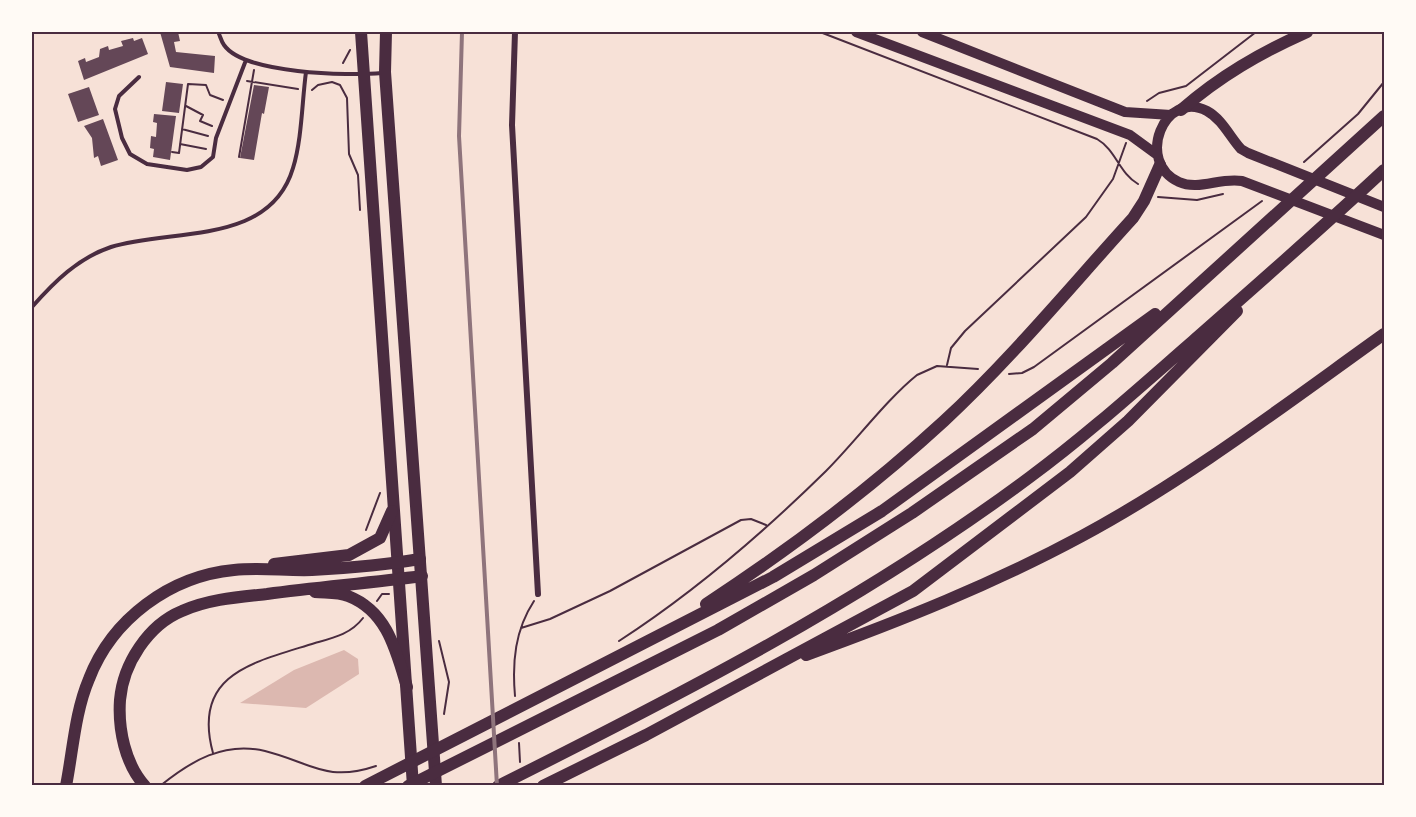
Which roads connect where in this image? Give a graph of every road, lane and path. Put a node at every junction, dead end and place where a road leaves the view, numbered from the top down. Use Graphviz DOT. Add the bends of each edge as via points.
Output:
graph roads {
  1 [pos="218,32"];
  2 [pos="361,32"];
  3 [pos="386,32"];
  4 [pos="515,32"];
  5 [pos="820,32"];
  6 [pos="856,32"];
  7 [pos="922,32"];
  8 [pos="1256,32"];
  9 [pos="1307,32"];
  10 [pos="350,41"];
  11 [pos="246,60"];
  12 [pos="256,62"];
  13 [pos="343,63"];
  14 [pos="306,72"];
  15 [pos="385,72"];
  16 [pos="362,74"];
  17 [pos="139,77"];
  18 [pos="236,80"];
  19 [pos="253,82"];
  20 [pos="1384,82"];
  21 [pos="294,89"];
  22 [pos="312,91"];
  23 [pos="224,97"];
  24 [pos="185,106"];
  25 [pos="1176,112"];
  26 [pos="1143,115"];
  27 [pos="1384,116"];
  28 [pos="182,129"];
  29 [pos="220,129"];
  30 [pos="1130,135"];
  31 [pos="216,138"];
  32 [pos="180,144"];
  33 [pos="214,150"];
  34 [pos="172,152"];
  35 [pos="239,157"];
  36 [pos="1158,160"];
  37 [pos="1117,163"];
  38 [pos="1303,163"];
  39 [pos="1383,172"];
  40 [pos="1142,186"];
  41 [pos="1268,196"];
  42 [pos="1384,207"];
  43 [pos="361,217"];
  44 [pos="1384,234"];
  45 [pos="1285,260"];
  46 [pos="1207,276"];
  47 [pos="32,307"];
  48 [pos="1384,334"];
  49 [pos="946,365"];
  50 [pos="981,370"];
  51 [pos="1005,373"];
  52 [pos="381,490"];
  53 [pos="392,511"];
  54 [pos="767,526"];
  55 [pos="366,530"];
  56 [pos="420,559"];
  57 [pos="396,563"];
  58 [pos="253,569"];
  59 [pos="422,576"];
  60 [pos="398,579"];
  61 [pos="296,590"];
  62 [pos="389,594"];
  63 [pos="538,594"];
  64 [pos="377,601"];
  65 [pos="367,614"];
  66 [pos="521,628"];
  67 [pos="437,631"];
  68 [pos="612,646"];
  69 [pos="636,649"];
  70 [pos="767,670"];
  71 [pos="407,687"];
  72 [pos="444,715"];
  73 [pos="213,753"];
  74 [pos="380,764"];
  75 [pos="142,782"];
  76 [pos="66,786"];
  77 [pos="159,786"];
  78 [pos="365,786"];
  79 [pos="408,786"];
  80 [pos="413,786"];
  81 [pos="436,786"];
  82 [pos="498,786"];
  83 [pos="543,786"];
  1 -- 11 [label="lane" via="224,46"];
  2 -- 16 [label="highway"];
  3 -- 15 [label="highway"];
  4 -- 63 [label="street" via="512,125"];
  5 -- 37 [label="path" via="1097,139 1107,145"];
  6 -- 30 [label="main road"];
  7 -- 26 [label="main road"];
  8 -- 26 [label="path" via="1186,86 1150,97"];
  9 -- 25 [label="highway" via="1222,76"];
  10 -- 13 [label="path"];
  11 -- 12 [label="lane"];
  11 -- 18 [label="lane"];
  12 -- 14 [label="lane"];
  12 -- 19 [label="path"];
  14 -- 16 [label="lane"];
  14 -- 47 [label="lane" via="293,168 277,200 254,217 227,227 112,247 84,259 52,284"];
  15 -- 16 [label="lane"];
  15 -- 56 [label="highway"];
  16 -- 53 [label="highway"];
  17 -- 33 [label="lane" via="119,96 115,109 130,154 147,164 187,170 201,167 213,158"];
  18 -- 19 [label="path"];
  18 -- 29 [label="lane"];
  19 -- 21 [label="path"];
  19 -- 35 [label="path"];
  20 -- 38 [label="path" via="1358,114"];
  22 -- 43 [label="path" via="318,85 332,82 344,90 349,154 358,175"];
  23 -- 24 [label="path" via="223,101 210,95 206,86 188,84"];
  24 -- 28 [label="path"];
  24 -- 29 [label="path" via="203,115 200,121"];
  25 -- 26 [label="main road"];
  25 -- 36 [label="main road" via="1158,133"];
  25 -- 42 [label="main road" via="1190,107 1208,111 1241,149"];
  27 -- 46 [label="highway"];
  28 -- 31 [label="path"];
  28 -- 32 [label="path"];
  29 -- 31 [label="lane"];
  30 -- 36 [label="main road"];
  30 -- 37 [label="path"];
  31 -- 33 [label="lane"];
  32 -- 33 [label="path"];
  32 -- 34 [label="path" via="179,153"];
  36 -- 44 [label="main road" via="1176,180 1186,184 1242,181"];
  36 -- 69 [label="highway" via="1144,201 1132,218 946,419 875,482 762,567"];
  37 -- 40 [label="path" via="1128,178"];
  37 -- 49 [label="path" via="1107,189 1086,217 965,331 951,348"];
  39 -- 45 [label="highway"];
  41 -- 51 [label="path" via="1029,370"];
  45 -- 70 [label="highway" via="1136,413 1070,472 914,591"];
  45 -- 82 [label="highway" via="1145,383 1031,476 946,536 794,632"];
  46 -- 69 [label="highway" via="882,511 773,577"];
  46 -- 79 [label="highway" via="1033,429 912,513 718,630"];
  48 -- 70 [label="highway" via="1243,435 1083,536 931,607"];
  49 -- 50 [label="path"];
  49 -- 54 [label="path" via="927,369 913,378 827,470"];
  52 -- 55 [label="path"];
  53 -- 57 [label="highway"];
  53 -- 58 [label="highway" via="380,538 349,555"];
  54 -- 66 [label="path" via="741,520 610,591"];
  54 -- 68 [label="path" via="685,596"];
  56 -- 57 [label="highway"];
  56 -- 59 [label="highway"];
  57 -- 58 [label="highway" via="311,570"];
  57 -- 60 [label="highway"];
  58 -- 76 [label="highway" via="202,576 173,588 118,627 100,653 88,681"];
  59 -- 60 [label="highway"];
  59 -- 81 [label="highway"];
  60 -- 61 [label="highway"];
  60 -- 71 [label="highway"];
  61 -- 71 [label="highway" via="347,595 371,609 389,634"];
  61 -- 75 [label="highway" via="221,599 182,611 160,625 139,647 121,688 118,720 130,761"];
  62 -- 64 [label="path" via="382,594"];
  65 -- 73 [label="path" via="344,634 247,668 224,681 209,710"];
  67 -- 72 [label="path" via="449,682"];
  69 -- 78 [label="highway"];
  70 -- 83 [label="highway"];
  71 -- 80 [label="highway"];
  73 -- 74 [label="path" via="260,750 336,773"];
  73 -- 77 [label="path" via="192,762"];
}
